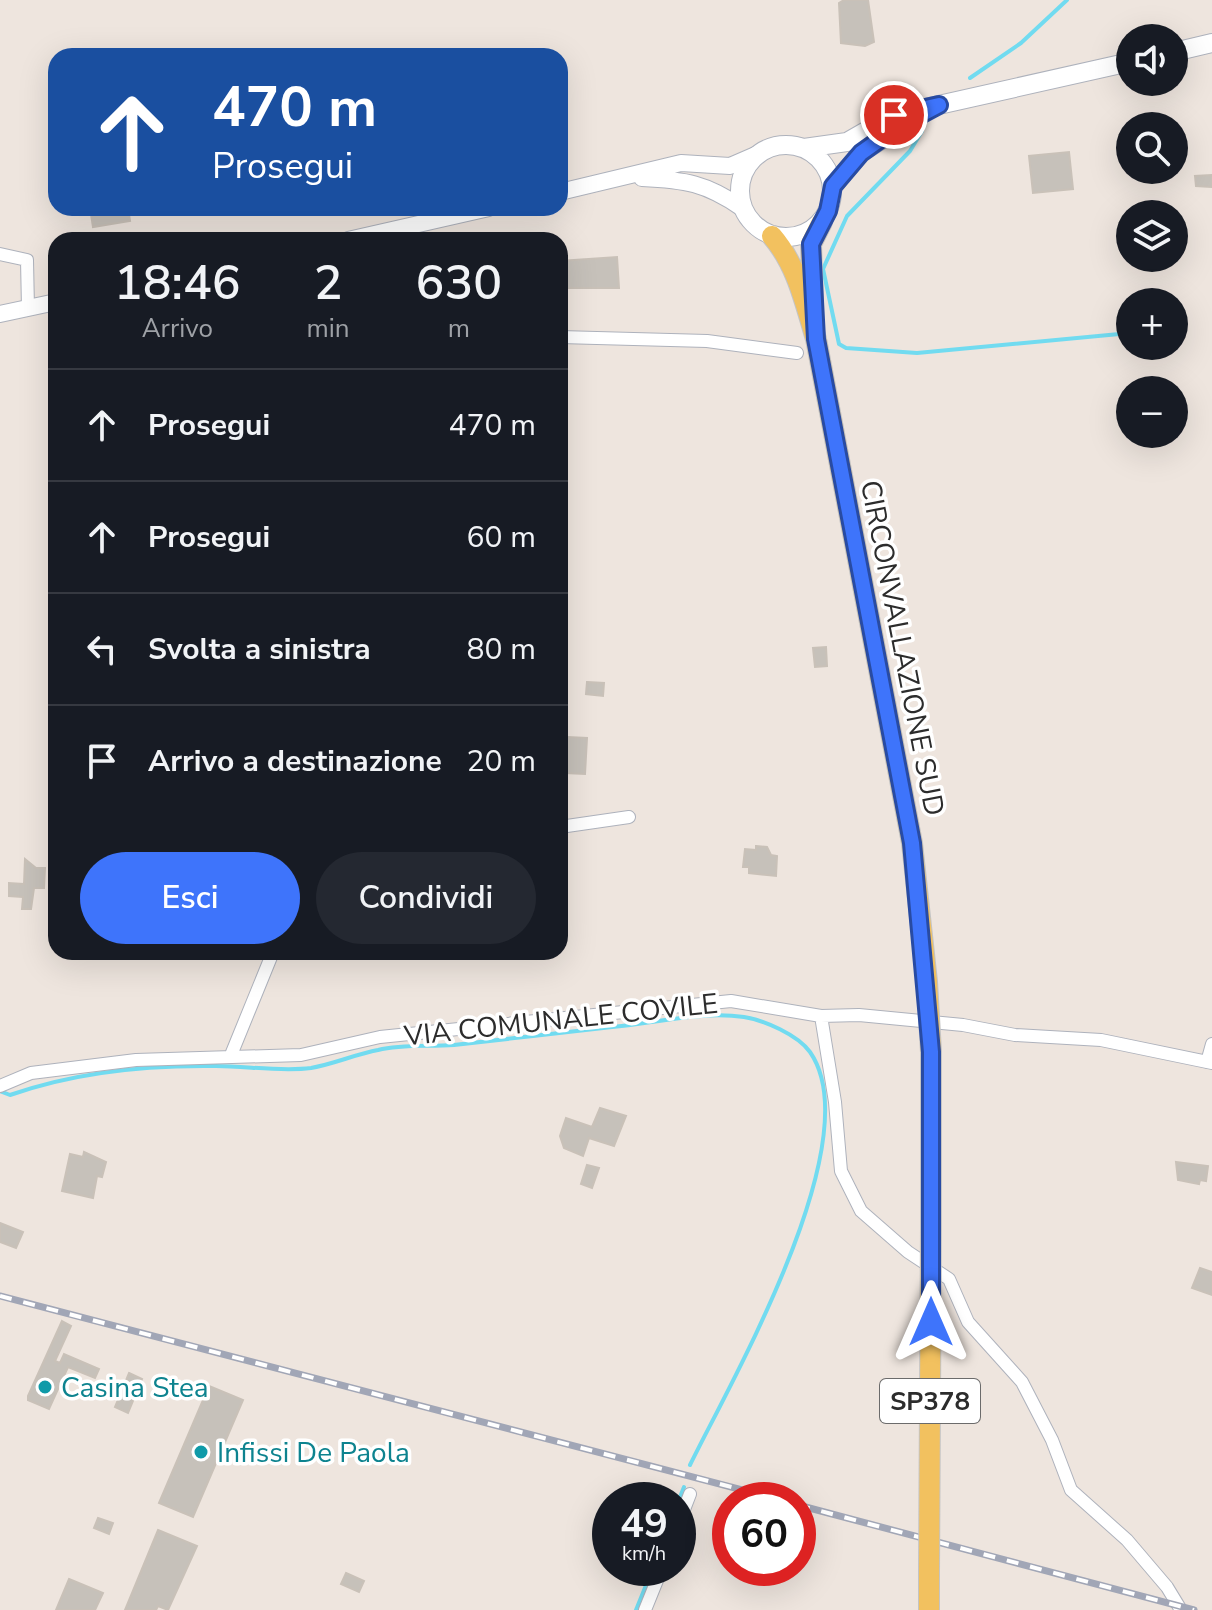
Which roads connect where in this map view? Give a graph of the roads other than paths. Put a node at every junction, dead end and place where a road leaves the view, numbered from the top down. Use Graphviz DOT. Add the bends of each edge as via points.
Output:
graph roads {
  1 [pos="1212,43"];
  2 [pos="1188,49"];
  3 [pos="1116,65"];
  4 [pos="939,105"];
  5 [pos="804,148"];
  6 [pos="760,153"];
  7 [pos="625,177"];
  8 [pos="833,186"];
  9 [pos="568,190"];
  10 [pos="742,208"];
  11 [pos="454,216"];
  12 [pos="822,222"];
  13 [pos="383,232"];
  14 [pos="772,236"];
  15 [pos="0,254"];
  16 [pos="48,304"];
  17 [pos="28,308"];
  18 [pos="0,314"];
  19 [pos="568,337"];
  20 [pos="816,339"];
  21 [pos="797,353"];
  22 [pos="629,817"];
  23 [pos="568,826"];
  24 [pos="270,960"];
  25 [pos="821,1016"];
  26 [pos="1212,1044"];
  27 [pos="231,1055"];
  28 [pos="1210,1062"];
  29 [pos="3,1084"];
  30 [pos="655,1586"];
  31 [pos="645,1610"];
  32 [pos="929,1610"];
  33 [pos="1181,1610"];
  1 -- 2 [label="main road"];
  3 -- 4 [label="main road"];
  4 -- 5 [label="main road" via="894,115 847,142"];
  4 -- 8 [label="main road" via="861,153"];
  5 -- 6 [label="main road" via="785,145"];
  5 -- 8 [label="main road" via="823,163"];
  6 -- 7 [label="street" via="730,166 681,163"];
  6 -- 10 [label="main road" via="742,177"];
  7 -- 9 [label="street"];
  7 -- 10 [label="street" via="689,180"];
  8 -- 12 [label="main road, SP378"];
  10 -- 14 [label="main road, CIRCONVALLAZIONE SUD / SP378"];
  11 -- 13 [label="street"];
  12 -- 14 [label="main road" via="799,236"];
  12 -- 20 [label="main road, SP378" via="811,244"];
  14 -- 20 [label="main road, CIRCONVALLAZIONE SUD / SP378" via="798,279"];
  15 -- 17 [label="street" via="27,260"];
  16 -- 17 [label="street"];
  17 -- 18 [label="street"];
  19 -- 21 [label="street" via="707,341"];
  20 -- 32 [label="main road, CIRCONVALLAZIONE SUD / SP378, bridge" via="912,843 927,982"];
  22 -- 23 [label="street"];
  24 -- 27 [label="street"];
  25 -- 27 [label="street, VIA COMUNALE COVILE" via="755,1004 692,1003 380,1037 301,1055"];
  25 -- 28 [label="street, VIA COMUNALE COVILE" via="859,1015 1101,1040"];
  25 -- 33 [label="street" via="841,1171 861,1211 949,1279 968,1322 1022,1382 1071,1490 1127,1540"];
  26 -- 28 [label="street"];
  27 -- 29 [label="street, VIA COMUNALE COVILE" via="31,1073"];
  30 -- 31 [label="street"];
}
